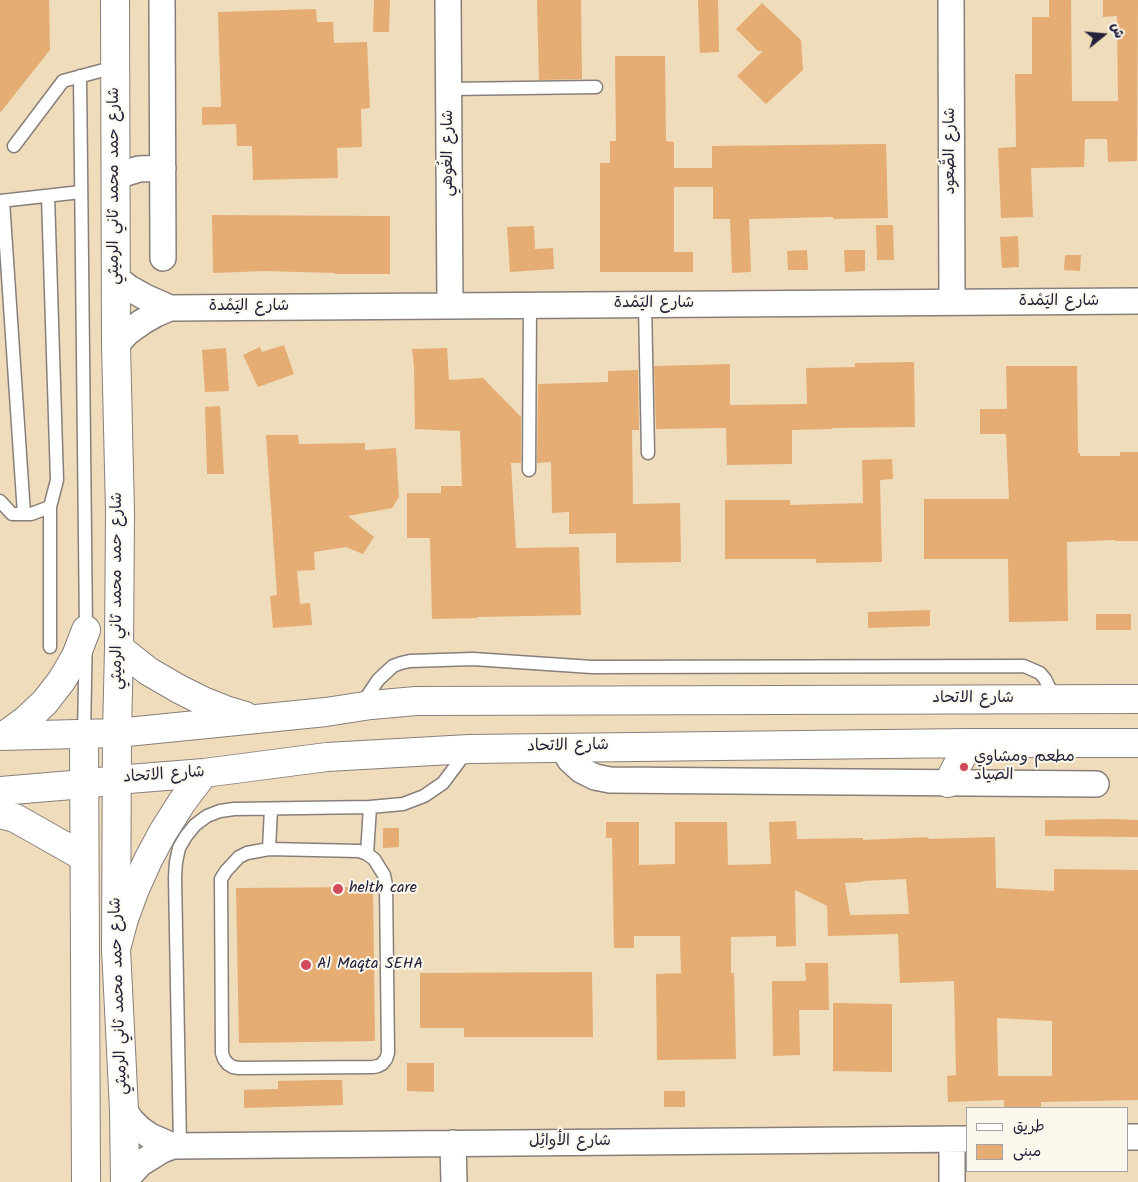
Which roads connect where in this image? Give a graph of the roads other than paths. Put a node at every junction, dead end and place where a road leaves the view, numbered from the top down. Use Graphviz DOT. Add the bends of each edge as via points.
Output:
graph roads {
  1 [pos="115,0"];
  2 [pos="162,0"];
  3 [pos="448,0"];
  4 [pos="950,0"];
  5 [pos="115,67"];
  6 [pos="80,76"];
  7 [pos="596,87"];
  8 [pos="449,89"];
  9 [pos="14,146"];
  10 [pos="163,168"];
  11 [pos="116,176"];
  12 [pos="81,192"];
  13 [pos="48,196"];
  14 [pos="2,201"];
  15 [pos="163,258"];
  16 [pos="115,277"];
  17 [pos="1138,301"];
  18 [pos="952,302"];
  19 [pos="645,304"];
  20 [pos="530,305"];
  21 [pos="450,306"];
  22 [pos="170,308"];
  23 [pos="116,345"];
  24 [pos="648,453"];
  25 [pos="529,470"];
  26 [pos="0,502"];
  27 [pos="50,507"];
  28 [pos="24,514"];
  29 [pos="86,630"];
  30 [pos="50,647"];
  31 [pos="119,648"];
  32 [pos="1055,699"];
  33 [pos="1138,699"];
  34 [pos="360,707"];
  35 [pos="253,719"];
  36 [pos="117,733"];
  37 [pos="84,734"];
  38 [pos="2,736"];
  39 [pos="969,743"];
  40 [pos="1081,743"];
  41 [pos="1138,744"];
  42 [pos="562,747"];
  43 [pos="469,749"];
  44 [pos="1138,759"];
  45 [pos="204,773"];
  46 [pos="116,780"];
  47 [pos="948,783"];
  48 [pos="84,784"];
  49 [pos="1096,784"];
  50 [pos="0,791"];
  51 [pos="370,808"];
  52 [pos="271,809"];
  53 [pos="0,814"];
  54 [pos="269,849"];
  55 [pos="368,854"];
  56 [pos="84,857"];
  57 [pos="116,949"];
  58 [pos="124,1110"];
  59 [pos="959,1139"];
  60 [pos="453,1143"];
  61 [pos="177,1146"];
  62 [pos="125,1181"];
  63 [pos="86,1182"];
  64 [pos="454,1182"];
  65 [pos="952,1182"];
  1 -- 5 [label="main road, شارع حمد محمد ثاني الرميثي"];
  2 -- 10 [label="street"];
  3 -- 8 [label="street, شارع الغُوهي"];
  4 -- 18 [label="street, شارع الصُّعود"];
  5 -- 6 [label="lane"];
  5 -- 11 [label="main road, شارع حمد محمد ثاني الرميثي"];
  6 -- 9 [label="lane" via="63,81"];
  6 -- 12 [label="lane, شارع حمد محمد ثاني الرميثي"];
  7 -- 8 [label="lane"];
  8 -- 21 [label="street, شارع الغُوهي"];
  10 -- 11 [label="street" via="139,168"];
  10 -- 15 [label="street"];
  11 -- 16 [label="main road, شارع حمد محمد ثاني الرميثي"];
  12 -- 13 [label="lane"];
  12 -- 29 [label="lane, شارع حمد محمد ثاني الرميثي"];
  13 -- 14 [label="lane"];
  13 -- 27 [label="lane" via="57,480"];
  14 -- 28 [label="lane"];
  16 -- 22 [label="street, شارع اليَمْدة" via="129,288"];
  16 -- 23 [label="main road, شارع حمد محمد ثاني الرميثي"];
  17 -- 18 [label="street, شارع اليَمْدة"];
  18 -- 19 [label="street, شارع اليَمْدة"];
  19 -- 20 [label="street, شارع اليَمْدة"];
  19 -- 24 [label="lane"];
  20 -- 21 [label="street, شارع اليَمْدة"];
  20 -- 25 [label="lane"];
  21 -- 22 [label="street, شارع اليَمْدة"];
  22 -- 23 [label="street, شارع اليَمْدة" via="142,322"];
  23 -- 31 [label="main road, شارع حمد محمد ثاني الرميثي"];
  26 -- 28 [label="lane" via="12,514"];
  27 -- 28 [label="lane"];
  27 -- 30 [label="lane"];
  29 -- 37 [label="lane, شارع حمد محمد ثاني الرميثي"];
  29 -- 38 [label="main road" via="76,656 45,702"];
  31 -- 35 [label="main road" via="179,690"];
  31 -- 36 [label="main road, شارع حمد محمد ثاني الرميثي"];
  32 -- 33 [label="main road, شارع الاتحاد"];
  32 -- 34 [label="main road, شارع الاتحاد" via="416,701"];
  32 -- 34 [label="lane" via="1040,673 1024,666 592,667 455,659 410,661 392,666"];
  34 -- 35 [label="main road, شارع الاتحاد"];
  35 -- 36 [label="main road, شارع الاتحاد"];
  36 -- 37 [label="main road, شارع الاتحاد"];
  36 -- 46 [label="main road, شارع حمد محمد ثاني الرميثي"];
  37 -- 38 [label="main road, شارع الاتحاد"];
  37 -- 48 [label="main road, شارع حمد محمد ثاني الرميثي"];
  39 -- 40 [label="main road, شارع الاتحاد"];
  39 -- 42 [label="main road, شارع الاتحاد"];
  39 -- 47 [label="main road"];
  40 -- 41 [label="main road, شارع الاتحاد"];
  40 -- 44 [label="main road"];
  42 -- 43 [label="main road, شارع الاتحاد"];
  42 -- 47 [label="street" via="581,770 610,780"];
  43 -- 45 [label="main road, شارع الاتحاد" via="328,757"];
  43 -- 51 [label="lane" via="443,783 424,796 403,804"];
  45 -- 46 [label="main road, شارع الاتحاد"];
  45 -- 57 [label="main road" via="172,817 148,860 124,919"];
  46 -- 48 [label="main road, شارع الاتحاد"];
  46 -- 57 [label="main road, شارع حمد محمد ثاني الرميثي"];
  47 -- 49 [label="street"];
  48 -- 50 [label="main road, شارع الاتحاد"];
  48 -- 56 [label="main road, شارع حمد محمد ثاني الرميثي"];
  51 -- 52 [label="lane"];
  51 -- 55 [label="lane"];
  52 -- 54 [label="lane"];
  52 -- 61 [label="lane" via="234,809 207,816 195,825 179,848 175,877"];
  53 -- 56 [label="main road" via="15,818"];
  54 -- 55 [label="lane" via="359,851"];
  54 -- 55 [label="lane" via="239,857 221,879 222,1052 228,1064 239,1068 373,1067 386,1059 386,885 379,866"];
  56 -- 63 [label="main road, شارع حمد محمد ثاني الرميثي"];
  57 -- 58 [label="main road, شارع حمد محمد ثاني الرميثي"];
  58 -- 61 [label="street, شارع الأوائِل" via="145,1132 161,1142"];
  58 -- 62 [label="main road, شارع حمد محمد ثاني الرميثي"];
  59 -- 60 [label="street, شارع الأوائِل"];
  59 -- 65 [label="street"];
  60 -- 61 [label="street, شارع الأوائِل"];
  60 -- 64 [label="street"];
  61 -- 62 [label="street, شارع الأوائِل" via="151,1156"];
}
